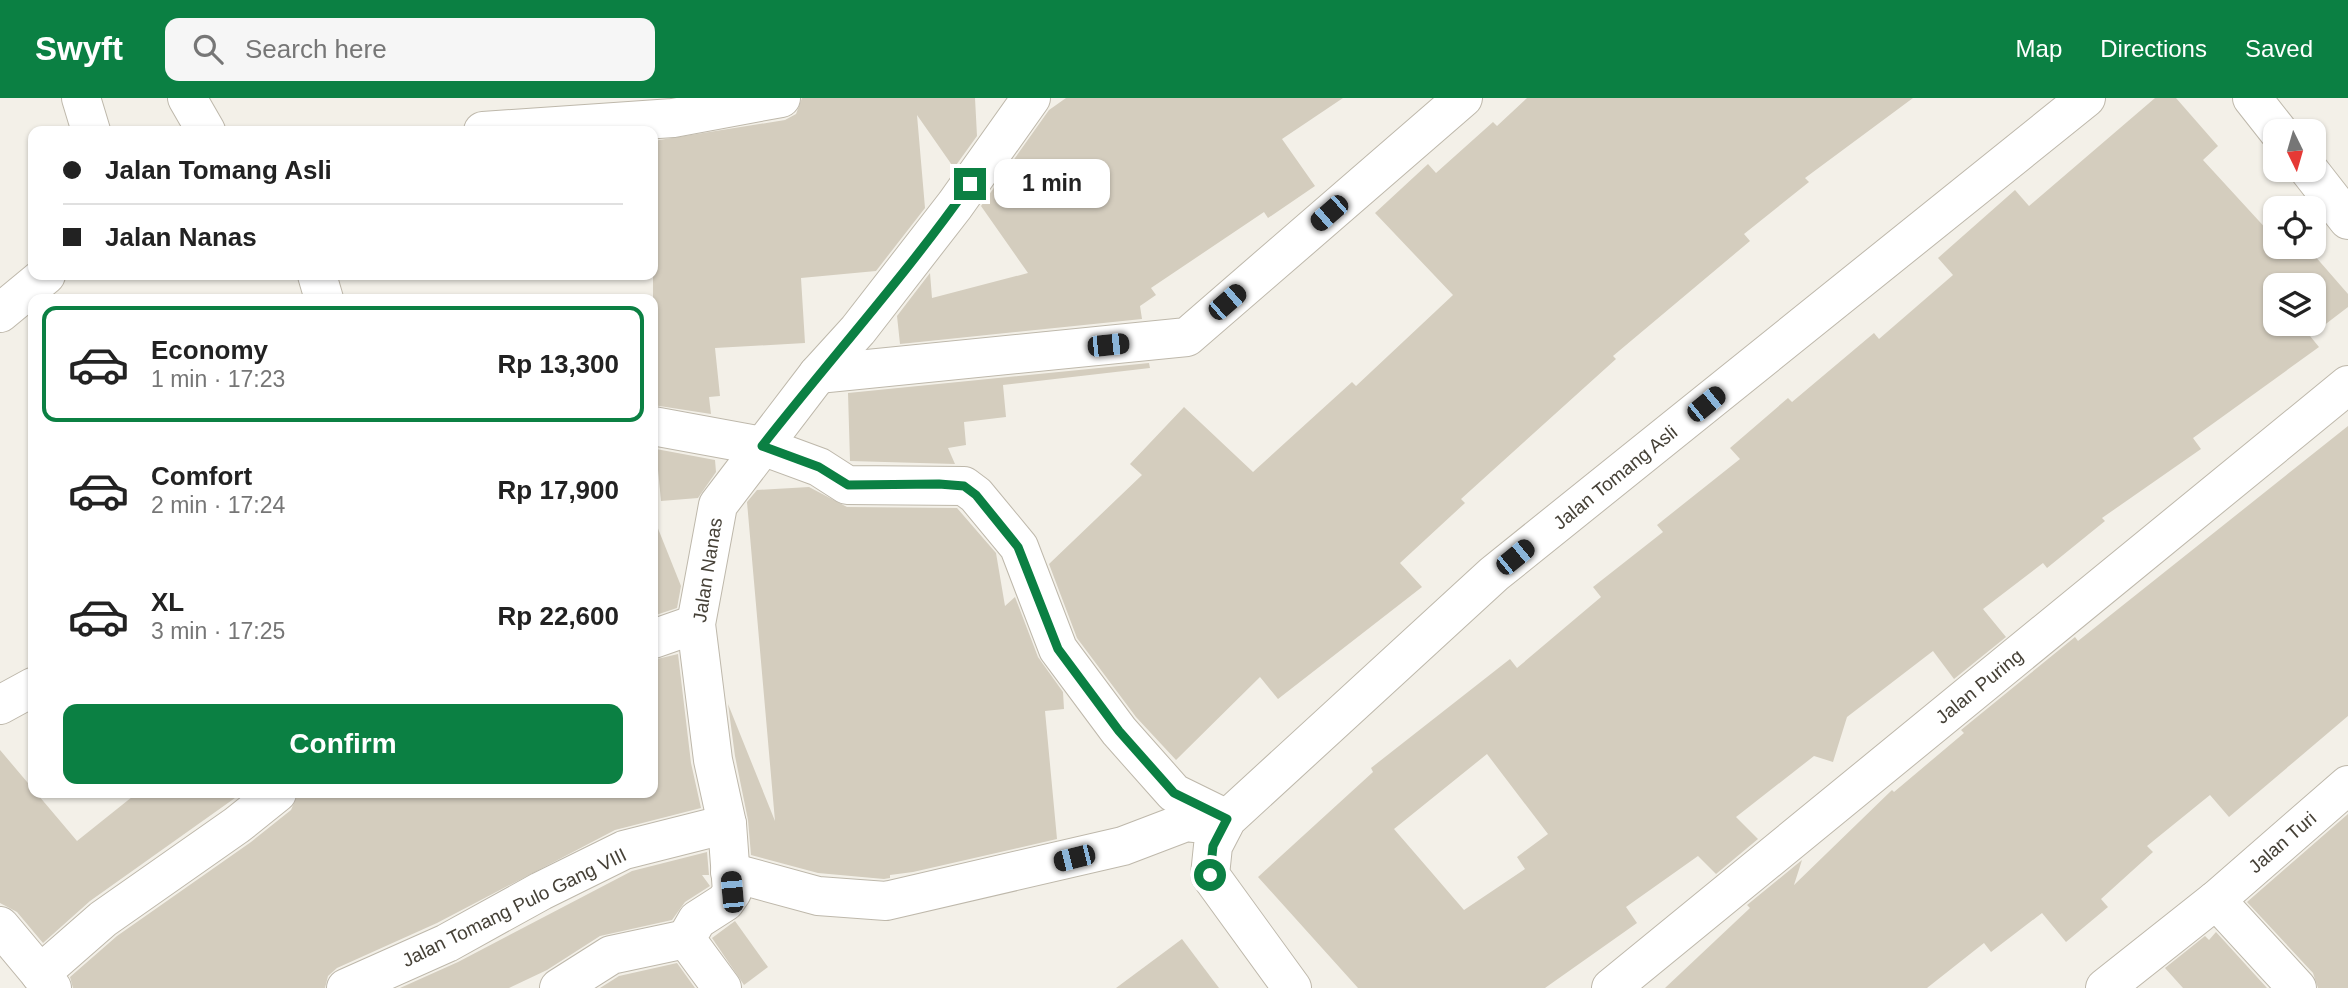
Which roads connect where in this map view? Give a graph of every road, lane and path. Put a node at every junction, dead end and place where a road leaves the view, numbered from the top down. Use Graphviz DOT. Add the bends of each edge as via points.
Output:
graph roads {
  1 [pos="81,98"];
  2 [pos="187,98"];
  3 [pos="781,98"];
  4 [pos="1031,98"];
  5 [pos="1463,98"];
  6 [pos="2086,98"];
  7 [pos="2252,98"];
  8 [pos="507,119"];
  9 [pos="2269,119"];
  10 [pos="89,126"];
  11 [pos="203,126"];
  12 [pos="2318,182"];
  13 [pos="2348,220"];
  14 [pos="40,280"];
  15 [pos="0,313"];
  16 [pos="818,374"];
  17 [pos="2348,385"];
  18 [pos="658,427"];
  19 [pos="762,446"];
  20 [pos="696,624"];
  21 [pos="658,637"];
  22 [pos="28,690"];
  23 [pos="0,705"];
  24 [pos="2348,785"];
  25 [pos="271,798"];
  26 [pos="1225,823"];
  27 [pos="727,824"];
  28 [pos="730,872"];
  29 [pos="2216,900"];
  30 [pos="0,926"];
  31 [pos="686,939"];
  32 [pos="46,981"];
  33 [pos="346,988"];
  34 [pos="559,988"];
  35 [pos="722,988"];
  36 [pos="1292,988"];
  37 [pos="1611,988"];
  38 [pos="2105,988"];
  39 [pos="2297,988"];
  1 -- 10 [label="street"];
  2 -- 11 [label="street"];
  3 -- 8 [label="street" via="673,118 577,126"];
  4 -- 16 [label="street, Jalan Nanas" via="947,216"];
  5 -- 16 [label="street" via="1186,337"];
  6 -- 26 [label="street, Jalan Tomang Asli" via="1494,574"];
  7 -- 9 [label="street"];
  12 -- 13 [label="street"];
  14 -- 15 [label="street"];
  16 -- 19 [label="street, Jalan Nanas"];
  17 -- 37 [label="street, Jalan Puring"];
  18 -- 19 [label="street"];
  19 -- 20 [label="street, Jalan Nanas" via="718,505"];
  19 -- 26 [label="street" via="819,467 848,485 964,486 976,495 1018,547 1058,649 1119,731 1174,793"];
  20 -- 21 [label="street"];
  20 -- 27 [label="street, Jalan Nanas" via="713,760"];
  22 -- 23 [label="street"];
  24 -- 29 [label="street, Jalan Turi"];
  25 -- 32 [label="street" via="103,919"];
  26 -- 28 [label="street" via="1186,822 1123,846 886,901 818,896"];
  26 -- 36 [label="street, Jalan Tomang Asli" via="1213,846 1210,875"];
  27 -- 28 [label="street, Jalan Nanas"];
  27 -- 33 [label="street, Jalan Tomang Pulo Gang VIII" via="624,850 447,943"];
  28 -- 31 [label="street, Jalan Nanas" via="730,898 697,920"];
  29 -- 38 [label="street, Jalan Turi"];
  29 -- 39 [label="street"];
  30 -- 32 [label="street"];
  31 -- 34 [label="street" via="611,955"];
  31 -- 35 [label="street"];
}
